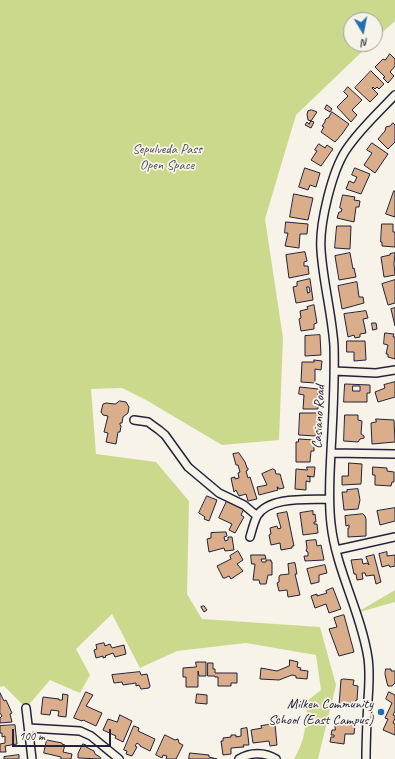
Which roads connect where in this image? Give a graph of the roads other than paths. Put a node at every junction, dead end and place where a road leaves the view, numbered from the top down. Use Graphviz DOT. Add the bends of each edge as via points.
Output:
graph roads {
  1 [pos="395,95"];
  2 [pos="395,370"];
  3 [pos="334,371"];
  4 [pos="134,420"];
  5 [pos="331,453"];
  6 [pos="395,454"];
  7 [pos="328,499"];
  8 [pos="257,516"];
  9 [pos="250,537"];
  10 [pos="395,537"];
  11 [pos="336,550"];
  12 [pos="26,708"];
  13 [pos="29,728"];
  14 [pos="32,759"];
  15 [pos="119,759"];
  16 [pos="239,759"];
  17 [pos="276,759"];
  18 [pos="366,759"];
  1 -- 3 [label="street, Casiano Road" via="345,151 336,170 325,207 320,248 333,333"];
  2 -- 3 [label="street" via="376,373"];
  3 -- 5 [label="street, Casiano Road"];
  4 -- 8 [label="street" via="148,422 159,430 188,467 219,493 244,505"];
  5 -- 6 [label="street"];
  5 -- 7 [label="street, Casiano Road"];
  7 -- 8 [label="street" via="276,503 265,508"];
  7 -- 11 [label="street, Casiano Road"];
  8 -- 9 [label="street"];
  10 -- 11 [label="street"];
  11 -- 18 [label="street, Casiano Road" via="368,658"];
  12 -- 13 [label="street"];
  13 -- 14 [label="street"];
  13 -- 15 [label="street" via="80,731 91,736"];
  16 -- 17 [label="street" via="250,754 262,753"];
}
